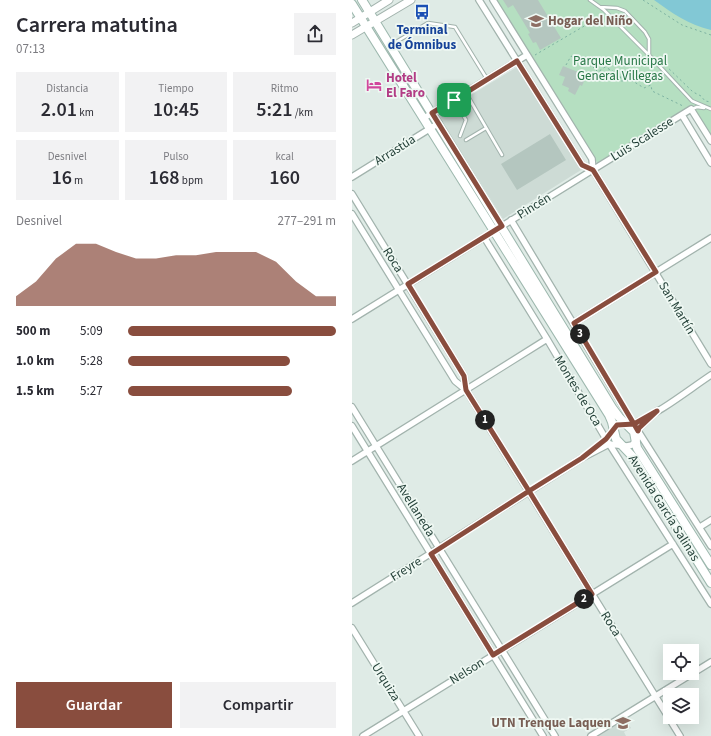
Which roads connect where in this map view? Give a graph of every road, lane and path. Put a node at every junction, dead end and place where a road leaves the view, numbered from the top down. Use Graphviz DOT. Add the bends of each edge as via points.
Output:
graph roads {
  1 [pos="362,0"];
  2 [pos="389,0"];
  3 [pos="411,0"];
  4 [pos="479,0"];
  5 [pos="493,0"];
  6 [pos="590,0"];
  7 [pos="643,0"];
  8 [pos="352,4"];
  9 [pos="599,6"];
  10 [pos="369,12"];
  11 [pos="606,12"];
  12 [pos="360,17"];
  13 [pos="375,21"];
  14 [pos="352,23"];
  15 [pos="366,27"];
  16 [pos="352,35"];
  17 [pos="711,35"];
  18 [pos="391,46"];
  19 [pos="527,55"];
  20 [pos="535,55"];
  21 [pos="650,55"];
  22 [pos="517,61"];
  23 [pos="661,61"];
  24 [pos="566,65"];
  25 [pos="487,79"];
  26 [pos="466,93"];
  27 [pos="454,100"];
  28 [pos="692,101"];
  29 [pos="711,102"];
  30 [pos="683,106"];
  31 [pos="710,108"];
  32 [pos="691,109"];
  33 [pos="432,113"];
  34 [pos="682,115"];
  35 [pos="424,118"];
  36 [pos="439,123"];
  37 [pos="486,128"];
  38 [pos="430,129"];
  39 [pos="460,136"];
  40 [pos="466,140"];
  41 [pos="711,141"];
  42 [pos="502,155"];
  43 [pos="711,163"];
  44 [pos="593,170"];
  45 [pos="352,177"];
  46 [pos="352,194"];
  47 [pos="352,214"];
  48 [pos="511,220"];
  49 [pos="502,226"];
  50 [pos="494,231"];
  51 [pos="484,237"];
  52 [pos="711,238"];
  53 [pos="656,272"];
  54 [pos="408,284"];
  55 [pos="399,290"];
  56 [pos="352,319"];
  57 [pos="574,323"];
  58 [pos="547,339"];
  59 [pos="711,364"];
  60 [pos="711,375"];
  61 [pos="466,390"];
  62 [pos="352,406"];
  63 [pos="657,411"];
  64 [pos="631,424"];
  65 [pos="352,426"];
  66 [pos="614,428"];
  67 [pos="638,431"];
  68 [pos="606,439"];
  69 [pos="635,442"];
  70 [pos="609,444"];
  71 [pos="622,445"];
  72 [pos="376,446"];
  73 [pos="368,451"];
  74 [pos="582,458"];
  75 [pos="352,461"];
  76 [pos="529,491"];
  77 [pos="711,520"];
  78 [pos="700,527"];
  79 [pos="673,544"];
  80 [pos="711,546"];
  81 [pos="439,548"];
  82 [pos="431,554"];
  83 [pos="711,565"];
  84 [pos="711,583"];
  85 [pos="592,594"];
  86 [pos="352,603"];
  87 [pos="711,604"];
  88 [pos="352,628"];
  89 [pos="502,650"];
  90 [pos="493,655"];
  91 [pos="711,662"];
  92 [pos="655,696"];
  93 [pos="404,711"];
  94 [pos="363,736"];
  95 [pos="420,736"];
  96 [pos="543,736"];
  97 [pos="555,736"];
  98 [pos="591,736"];
  99 [pos="680,736"];
  1 -- 10 [label="main road, Avenida García Salinas"];
  2 -- 10 [label="street"];
  3 -- 13 [label="street"];
  4 -- 22 [label="street, San Martín"];
  5 -- 19 [label="street, San Martín"];
  6 -- 9 [label="lane"];
  7 -- 17 [label="path" via="682,25"];
  8 -- 12 [label="main road, Avenida García Salinas"];
  9 -- 11 [label="lane"];
  9 -- 21 [label="lane" via="625,11 649,39"];
  10 -- 12 [label="street"];
  10 -- 13 [label="main road, Avenida García Salinas"];
  11 -- 20 [label="path"];
  11 -- 21 [label="lane"];
  12 -- 14 [label="street"];
  12 -- 15 [label="main road, Avenida García Salinas"];
  13 -- 15 [label="street"];
  13 -- 18 [label="main road, Avenida García Salinas"];
  15 -- 16 [label="street"];
  15 -- 35 [label="main road, Avenida García Salinas"];
  18 -- 25 [label="lane" via="428,23 455,27"];
  18 -- 33 [label="main road, Avenida García Salinas"];
  19 -- 22 [label="street, Arrastúa"];
  19 -- 44 [label="street, San Martín" via="592,159"];
  21 -- 28 [label="lane"];
  22 -- 25 [label="street, Arrastúa"];
  22 -- 44 [label="street, San Martín" via="582,165"];
  23 -- 29 [label="path" via="693,92 704,101"];
  24 -- 30 [label="path" via="571,56 580,61 586,58 590,67 598,72 605,67 620,75 621,81 632,80 644,88 651,85 652,91"];
  25 -- 26 [label="street, Arrastúa"];
  26 -- 27 [label="street, Arrastúa"];
  26 -- 37 [label="lane"];
  27 -- 33 [label="street, Arrastúa"];
  27 -- 39 [label="lane" via="466,120"];
  28 -- 31 [label="lane"];
  28 -- 32 [label="lane"];
  31 -- 32 [label="lane"];
  32 -- 34 [label="street, Luis Scalesse"];
  32 -- 41 [label="street"];
  33 -- 35 [label="street, Arrastúa"];
  33 -- 36 [label="main road, Avenida García Salinas"];
  34 -- 43 [label="street"];
  34 -- 44 [label="street, Luis Scalesse"];
  35 -- 38 [label="main road, Avenida García Salinas"];
  36 -- 38 [label="street, Arrastúa"];
  36 -- 49 [label="main road, Avenida García Salinas"];
  37 -- 40 [label="lane"];
  37 -- 42 [label="lane"];
  38 -- 45 [label="street, Arrastúa"];
  38 -- 50 [label="main road, Avenida García Salinas"];
  44 -- 48 [label="street, Pincén"];
  44 -- 53 [label="street, San Martín"];
  46 -- 54 [label="street, Roca"];
  47 -- 55 [label="street, Roca"];
  48 -- 49 [label="street, Pincén"];
  48 -- 57 [label="street"];
  49 -- 50 [label="street, Pincén"];
  49 -- 64 [label="main road, Avenida García Salinas" via="613,408 621,420"];
  50 -- 51 [label="street, Pincén"];
  50 -- 66 [label="main road, Avenida García Salinas" via="609,415"];
  51 -- 54 [label="street, Pincén"];
  51 -- 58 [label="street, Montes de Oca"];
  52 -- 53 [label="street"];
  53 -- 57 [label="street"];
  53 -- 59 [label="street, San Martín"];
  54 -- 55 [label="street, Pincén"];
  54 -- 61 [label="street, Roca" via="464,376"];
  55 -- 56 [label="street, Pincén"];
  55 -- 61 [label="street, Roca" via="455,381"];
  57 -- 64 [label="street"];
  58 -- 61 [label="street"];
  58 -- 68 [label="street, Montes de Oca"];
  60 -- 63 [label="street"];
  61 -- 72 [label="street"];
  61 -- 76 [label="street, Roca"];
  62 -- 72 [label="street, Avellaneda"];
  63 -- 64 [label="street"];
  63 -- 67 [label="street"];
  64 -- 66 [label="street" via="620,424"];
  64 -- 67 [label="street"];
  64 -- 69 [label="main road, Avenida García Salinas"];
  65 -- 73 [label="street, Avellaneda"];
  66 -- 68 [label="street, Freyre"];
  66 -- 71 [label="main road, Avenida García Salinas" via="616,439"];
  67 -- 69 [label="street"];
  67 -- 78 [label="street"];
  68 -- 70 [label="street, Montes de Oca"];
  68 -- 74 [label="street, Freyre"];
  69 -- 71 [label="street"];
  69 -- 83 [label="main road, Avenida García Salinas"];
  70 -- 71 [label="street"];
  70 -- 74 [label="street, Freyre"];
  70 -- 79 [label="street, Montes de Oca"];
  71 -- 84 [label="main road, Avenida García Salinas" via="633,457"];
  72 -- 73 [label="street"];
  72 -- 81 [label="street, Avellaneda"];
  73 -- 75 [label="street"];
  73 -- 82 [label="street, Avellaneda"];
  74 -- 76 [label="street, Freyre"];
  76 -- 81 [label="street, Freyre"];
  76 -- 85 [label="street, Roca"];
  77 -- 78 [label="street"];
  78 -- 80 [label="street"];
  79 -- 85 [label="street, Nelson"];
  79 -- 87 [label="street, Montes de Oca"];
  81 -- 82 [label="street, Freyre"];
  81 -- 89 [label="street, Avellaneda"];
  82 -- 86 [label="street, Freyre"];
  82 -- 90 [label="street, Avellaneda"];
  85 -- 89 [label="street, Nelson"];
  85 -- 92 [label="street, Roca"];
  88 -- 93 [label="street, Urquiza"];
  89 -- 90 [label="street, Nelson"];
  89 -- 97 [label="street, Avellaneda"];
  90 -- 93 [label="street, Nelson"];
  90 -- 96 [label="street, Avellaneda"];
  91 -- 92 [label="street"];
  92 -- 98 [label="street"];
  92 -- 99 [label="street, Roca"];
  93 -- 94 [label="street, Nelson"];
  93 -- 95 [label="street, Urquiza"];
}
